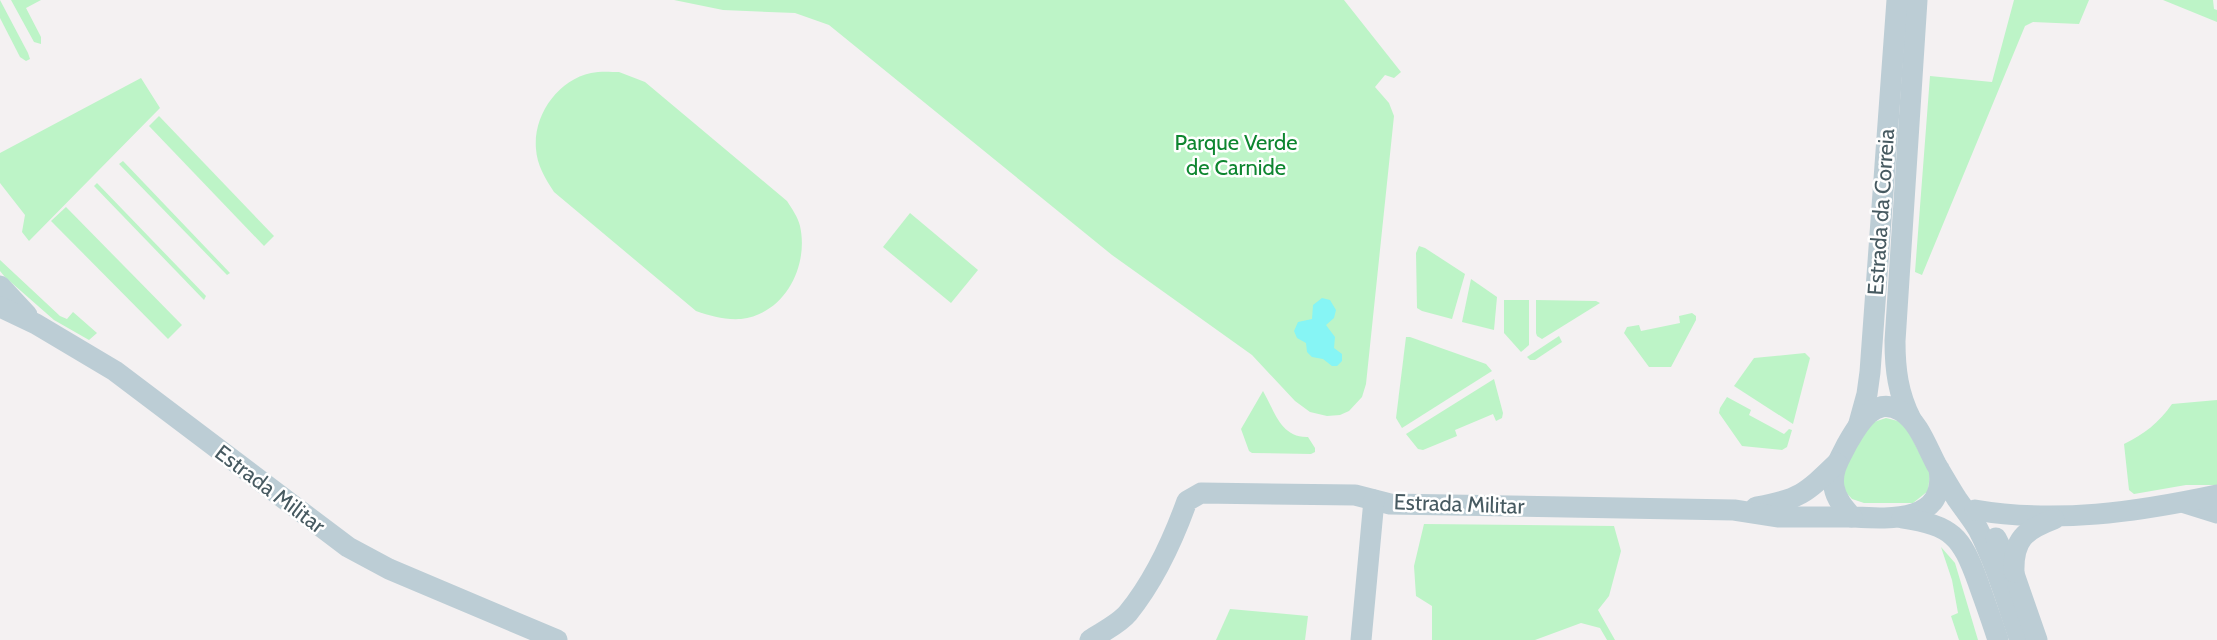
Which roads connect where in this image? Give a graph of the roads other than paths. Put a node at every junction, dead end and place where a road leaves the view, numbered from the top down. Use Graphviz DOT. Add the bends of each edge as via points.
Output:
graph roads {
  1 [pos="1897,0"];
  2 [pos="1917,0"];
  3 [pos="0,286"];
  4 [pos="0,307"];
  5 [pos="36,324"];
  6 [pos="1911,419"];
  7 [pos="1859,423"];
  8 [pos="1837,463"];
  9 [pos="1939,469"];
  10 [pos="2217,495"];
  11 [pos="1374,500"];
  12 [pos="2182,502"];
  13 [pos="1967,506"];
  14 [pos="1734,510"];
  15 [pos="2217,513"];
  16 [pos="1852,517"];
  17 [pos="2057,517"];
  18 [pos="1902,518"];
  19 [pos="2014,574"];
  20 [pos="1976,578"];
  21 [pos="557,640"];
  22 [pos="1090,640"];
  23 [pos="1361,640"];
  24 [pos="1990,640"];
  25 [pos="1998,640"];
  26 [pos="2020,640"];
  27 [pos="2037,640"];
  1 -- 7 [label="main road, Estrada da Correia" via="1869,372 1866,403"];
  2 -- 6 [label="main road, Estrada da Correia" via="1895,341 1898,385"];
  3 -- 5 [label="main road"];
  4 -- 5 [label="main road, Estrada Militar"];
  5 -- 21 [label="main road, Estrada Militar" via="115,371 348,548"];
  6 -- 7 [label="main road" via="1891,407 1868,412"];
  6 -- 9 [label="main road"];
  7 -- 8 [label="main road"];
  8 -- 14 [label="main road, Estrada Militar" via="1798,497"];
  8 -- 16 [label="main road" via="1833,475 1836,495"];
  9 -- 13 [label="main road"];
  9 -- 18 [label="main road" via="1938,496 1925,508"];
  10 -- 12 [label="main road"];
  11 -- 14 [label="main road, Estrada Militar" via="1390,504"];
  11 -- 22 [label="main road, Estrada Militar" via="1354,495 1232,493 1201,494 1186,501 1151,580 1126,614"];
  11 -- 23 [label="main road"];
  12 -- 15 [label="main road"];
  12 -- 17 [label="main road"];
  13 -- 17 [label="main road" via="2005,515"];
  13 -- 19 [label="main road" via="1996,536"];
  13 -- 26 [label="main road" via="1995,568"];
  14 -- 16 [label="main road, Estrada Militar" via="1779,517"];
  16 -- 18 [label="main road"];
  17 -- 19 [label="main road" via="2025,533 2015,551"];
  18 -- 20 [label="main road" via="1931,524 1959,541"];
  19 -- 27 [label="main road"];
  20 -- 24 [label="main road"];
  20 -- 25 [label="main road"];
}
